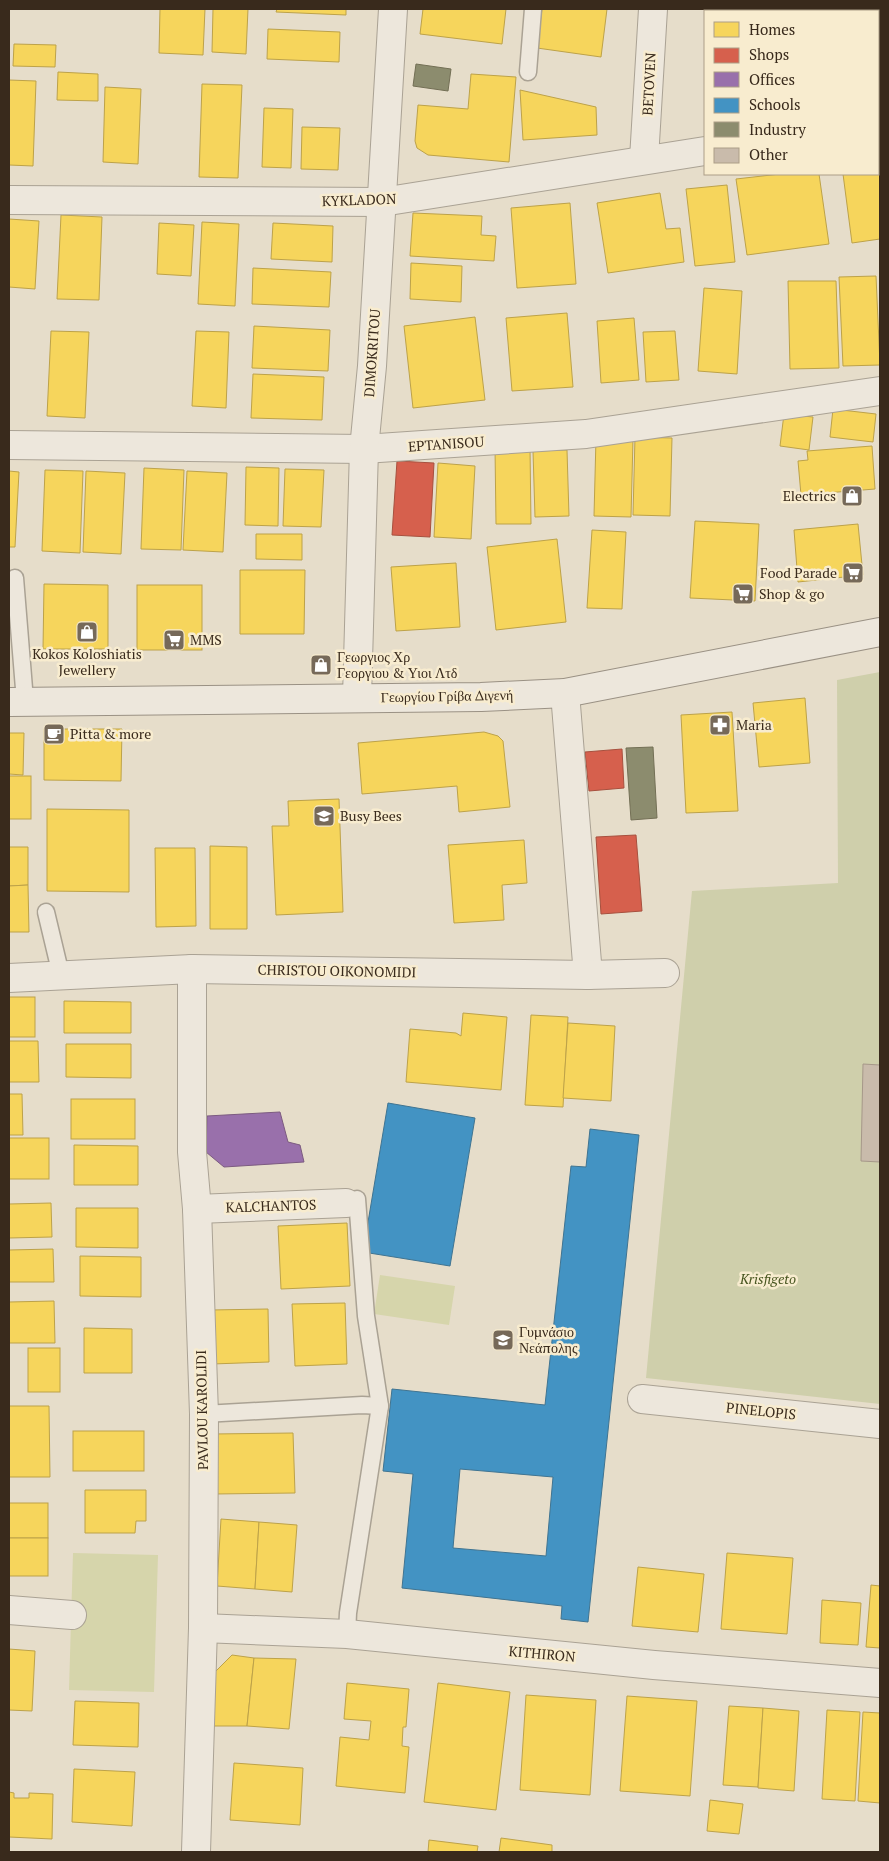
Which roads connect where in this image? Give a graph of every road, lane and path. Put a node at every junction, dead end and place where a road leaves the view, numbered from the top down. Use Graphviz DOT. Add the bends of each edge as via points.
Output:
graph roads {
  1 [pos="393,9"];
  2 [pos="533,9"];
  3 [pos="653,9"];
  4 [pos="528,72"];
  5 [pos="704,151"];
  6 [pos="644,159"];
  7 [pos="9,200"];
  8 [pos="382,202"];
  9 [pos="880,390"];
  10 [pos="9,445"];
  11 [pos="364,449"];
  12 [pos="15,578"];
  13 [pos="880,632"];
  14 [pos="565,693"];
  15 [pos="358,697"];
  16 [pos="17,702"];
  17 [pos="46,912"];
  18 [pos="192,969"];
  19 [pos="665,973"];
  20 [pos="60,975"];
  21 [pos="588,975"];
  22 [pos="9,978"];
  23 [pos="346,1203"];
  24 [pos="197,1209"];
  25 [pos="642,1398"];
  26 [pos="380,1406"];
  27 [pos="204,1414"];
  28 [pos="880,1424"];
  29 [pos="9,1610"];
  30 [pos="72,1615"];
  31 [pos="203,1628"];
  32 [pos="347,1634"];
  33 [pos="880,1683"];
  34 [pos="196,1852"];
  1 -- 8 [label="street, DIMOKRITOU"];
  2 -- 4 [label="lane"];
  3 -- 6 [label="street, BETOVEN"];
  5 -- 6 [label="street, KYKLADON"];
  6 -- 8 [label="street, KYKLADON"];
  7 -- 8 [label="street, KYKLADON"];
  8 -- 11 [label="street, DIMOKRITOU"];
  9 -- 11 [label="street, EPTANISOU" via="586,434"];
  10 -- 11 [label="street, EPTANISOU"];
  11 -- 15 [label="street, DIMOKRITOU"];
  12 -- 16 [label="lane"];
  13 -- 14 [label="street, Γεωργίου Γρίβα Διγενή"];
  14 -- 15 [label="street, Γεωργίου Γρίβα Διγενή"];
  14 -- 21 [label="street"];
  15 -- 16 [label="street, Γεωργίου Γρίβα Διγενή"];
  17 -- 20 [label="lane"];
  18 -- 20 [label="street, CHRISTOU OIKONOMIDI"];
  18 -- 21 [label="street, CHRISTOU OIKONOMIDI"];
  18 -- 24 [label="street, PAVLOU KAROLIDI" via="192,1152"];
  19 -- 21 [label="street, CHRISTOU OIKONOMIDI"];
  20 -- 22 [label="street, CHRISTOU OIKONOMIDI"];
  23 -- 24 [label="street, KALCHANTOS"];
  23 -- 26 [label="lane" via="357,1200 366,1316"];
  24 -- 27 [label="street, PAVLOU KAROLIDI"];
  25 -- 28 [label="street, PINELOPIS"];
  26 -- 27 [label="lane"];
  26 -- 32 [label="lane"];
  27 -- 31 [label="street, PAVLOU KAROLIDI"];
  29 -- 30 [label="street"];
  31 -- 32 [label="street, KITHIRON"];
  31 -- 34 [label="street, PAVLOU KAROLIDI"];
  32 -- 33 [label="street, KITHIRON" via="635,1663"];
}
